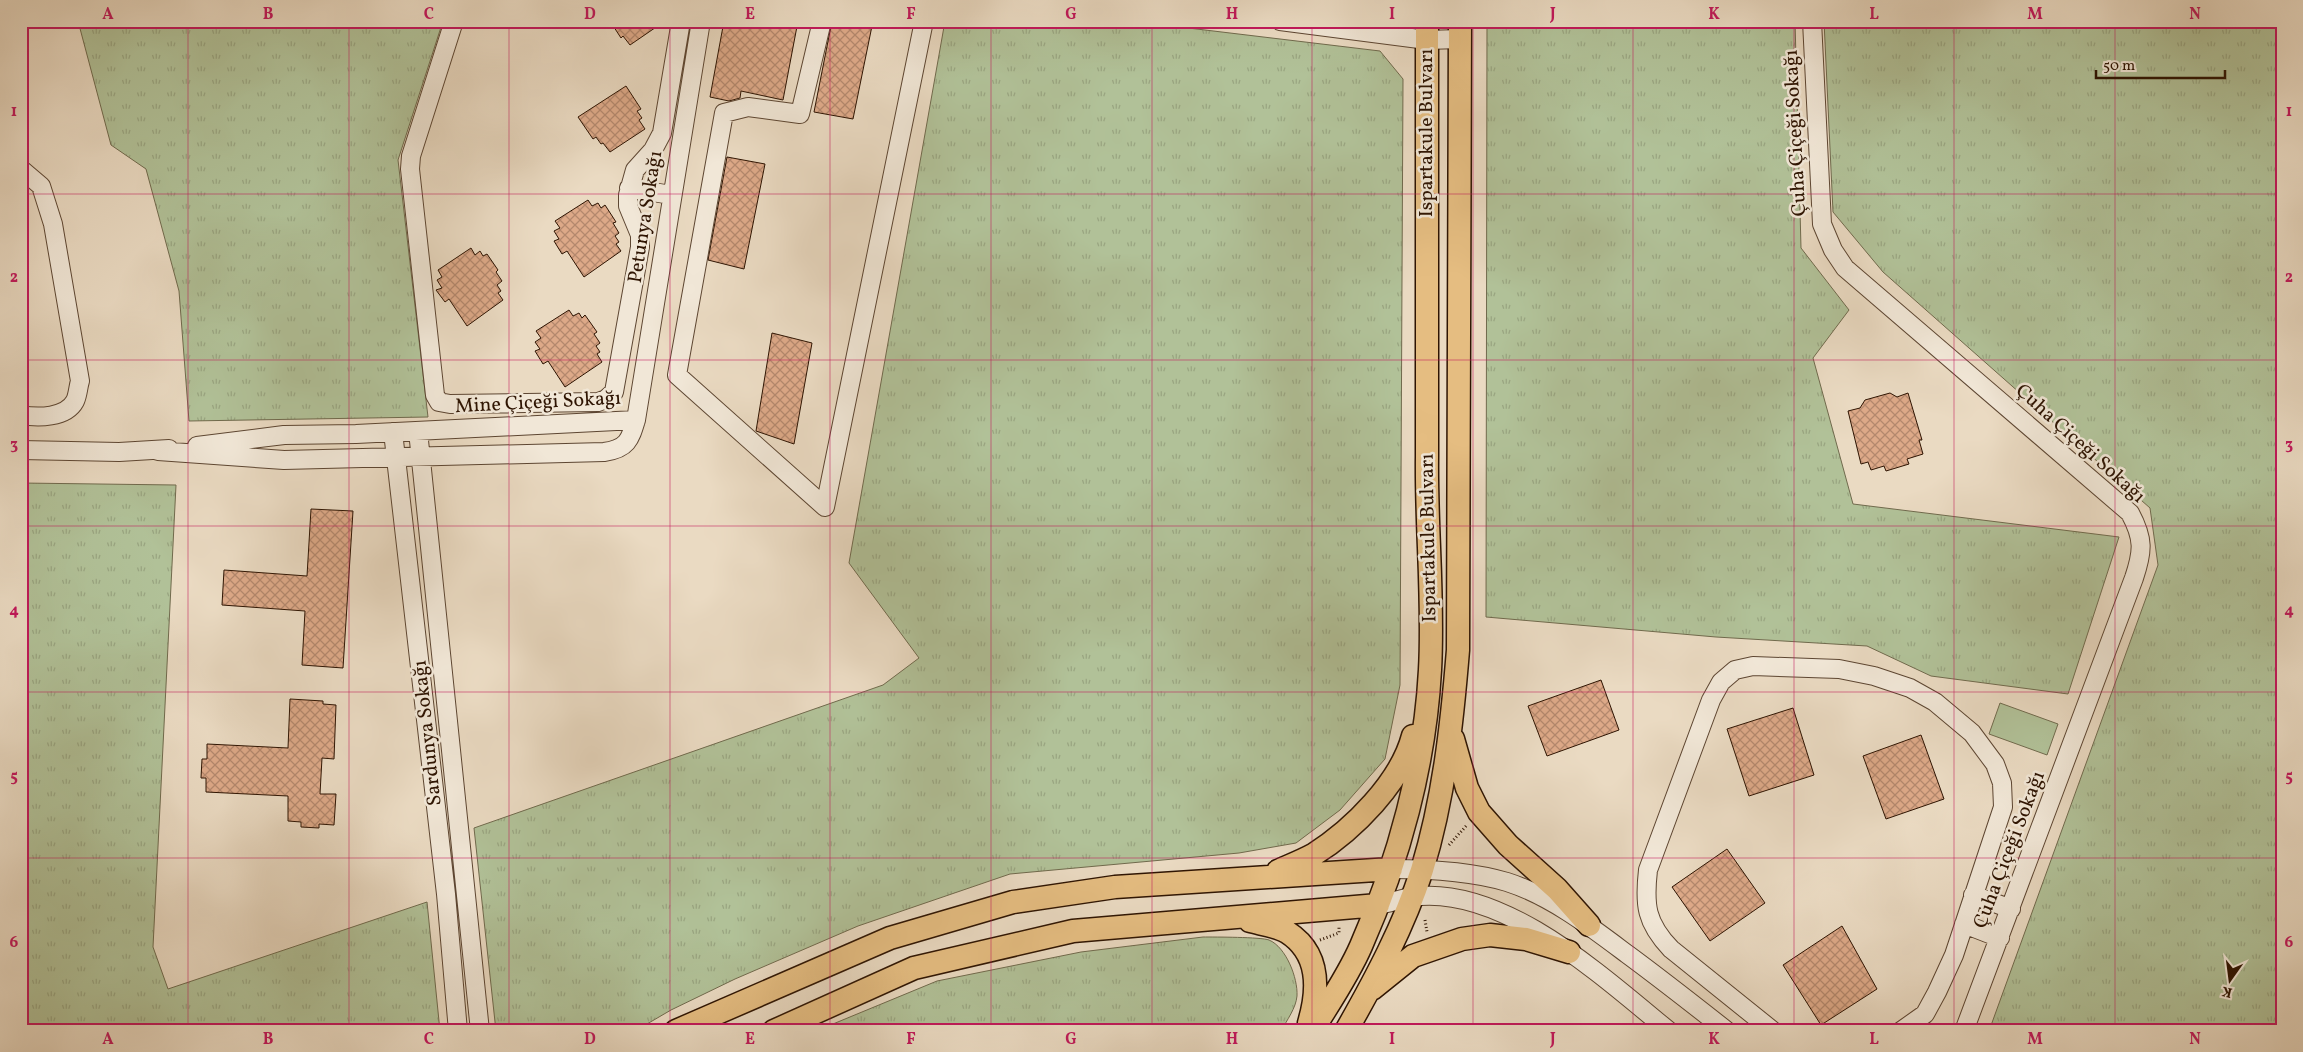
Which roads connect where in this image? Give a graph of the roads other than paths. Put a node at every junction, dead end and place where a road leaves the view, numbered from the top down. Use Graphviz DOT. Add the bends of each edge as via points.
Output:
graph roads {
  1 [pos="454,21"];
  2 [pos="681,21"];
  3 [pos="700,21"];
  4 [pos="822,21"];
  5 [pos="924,21"];
  6 [pos="1280,21"];
  7 [pos="1812,21"];
  8 [pos="1460,30"];
  9 [pos="1427,31"];
  10 [pos="21,169"];
  11 [pos="629,188"];
  12 [pos="671,195"];
  13 [pos="21,415"];
  14 [pos="636,420"];
  15 [pos="418,431"];
  16 [pos="393,432"];
  17 [pos="21,450"];
  18 [pos="158,451"];
  19 [pos="420,456"];
  20 [pos="396,457"];
  21 [pos="1430,669"];
  22 [pos="1451,734"];
  23 [pos="462,850"];
  24 [pos="442,858"];
  25 [pos="1390,869"];
  26 [pos="1422,869"];
  27 [pos="1266,877"];
  28 [pos="1974,895"];
  29 [pos="1412,897"];
  30 [pos="1378,905"];
  31 [pos="2010,909"];
  32 [pos="1234,917"];
  33 [pos="1964,924"];
  34 [pos="1589,925"];
  35 [pos="2000,938"];
  36 [pos="1569,952"];
  37 [pos="1368,993"];
  38 [pos="458,1031"];
  39 [pos="480,1031"];
  40 [pos="676,1031"];
  41 [pos="774,1031"];
  42 [pos="1306,1031"];
  43 [pos="1312,1031"];
  44 [pos="1346,1031"];
  45 [pos="1669,1031"];
  46 [pos="1727,1031"];
  47 [pos="1773,1031"];
  48 [pos="1901,1031"];
  49 [pos="1964,1031"];
  1 -- 11 [label="street" via="410,163 435,395 439,402 598,402 614,392 640,247 640,236 628,206"];
  2 -- 11 [label="street" via="662,133 653,150 635,170"];
  3 -- 12 [label="street, Petunya Sokağı"];
  4 -- 5 [label="street" via="800,114 748,107 724,113 677,375 825,507"];
  6 -- 9 [label="street"];
  7 -- 31 [label="street, Çuha Çiçeği Sokağı" via="1822,224 1833,250 1845,268 2130,513 2139,530 2142,550 2134,578"];
  8 -- 9 [label="street"];
  8 -- 22 [label="main road, Ispartakule Bulvarı" via="1458,650"];
  9 -- 21 [label="main road, Ispartakule Bulvarı" via="1426,489"];
  10 -- 13 [label="street" via="41,186 53,224 80,381 75,401 62,413 34,417"];
  11 -- 12 [label="street"];
  12 -- 14 [label="street, Petunya Sokağı"];
  14 -- 15 [label="street, Mine Çiçeği Sokağı"];
  14 -- 19 [label="street, Mine Çiçeği Sokağı" via="630,438 616,450"];
  15 -- 16 [label="street, Mine Çiçeği Sokağı"];
  15 -- 19 [label="street, Sardunya Sokağı"];
  16 -- 18 [label="street, Mine Çiçeği Sokağı" via="284,435"];
  16 -- 20 [label="street, Sardunya Sokağı"];
  17 -- 18 [label="street, Mine Çiçeği Sokağı"];
  18 -- 20 [label="street, Mine Çiçeği Sokağı" via="284,460"];
  19 -- 20 [label="street, Mine Çiçeği Sokağı"];
  19 -- 23 [label="street, Sardunya Sokağı"];
  20 -- 24 [label="street, Sardunya Sokağı"];
  21 -- 25 [label="main road, Ispartakule Bulvarı" via="1422,747"];
  21 -- 27 [label="main road" via="1409,751 1383,795 1313,855"];
  22 -- 26 [label="main road, Ispartakule Bulvarı"];
  22 -- 34 [label="main road" via="1467,788 1479,812"];
  23 -- 24 [label="street"];
  23 -- 39 [label="street, Sardunya Sokağı"];
  24 -- 38 [label="street, Sardunya Sokağı"];
  25 -- 26 [label="street"];
  25 -- 27 [label="main road"];
  25 -- 30 [label="main road, Ispartakule Bulvarı"];
  26 -- 29 [label="main road, Ispartakule Bulvarı"];
  26 -- 34 [label="street" via="1509,882"];
  27 -- 40 [label="main road" via="1115,887 1013,902 890,938"];
  28 -- 31 [label="street"];
  28 -- 33 [label="street"];
  28 -- 47 [label="street" via="2003,807 2002,783 1995,764 1972,733 1935,702 1910,688 1874,676 1839,669 1753,666 1735,670 1721,682 1711,700 1648,870 1645,895 1649,918 1659,937"];
  29 -- 30 [label="street"];
  29 -- 36 [label="street" via="1447,898 1481,904 1523,921"];
  29 -- 37 [label="main road, Ispartakule Bulvarı"];
  30 -- 32 [label="main road"];
  30 -- 43 [label="main road, Ispartakule Bulvarı" via="1361,947"];
  31 -- 35 [label="street, Çuha Çiçeği Sokağı"];
  32 -- 41 [label="main road" via="1073,931 914,968"];
  32 -- 42 [label="main road" via="1286,931 1301,943 1314,966 1316,981 1316,1000"];
  33 -- 35 [label="street"];
  33 -- 48 [label="street" via="1925,1014"];
  34 -- 46 [label="street"];
  35 -- 49 [label="street, Çuha Çiçeği Sokağı"];
  36 -- 37 [label="main road" via="1526,939 1490,934 1462,939 1413,956"];
  36 -- 45 [label="street"];
  37 -- 44 [label="main road, Ispartakule Bulvarı"];
}
